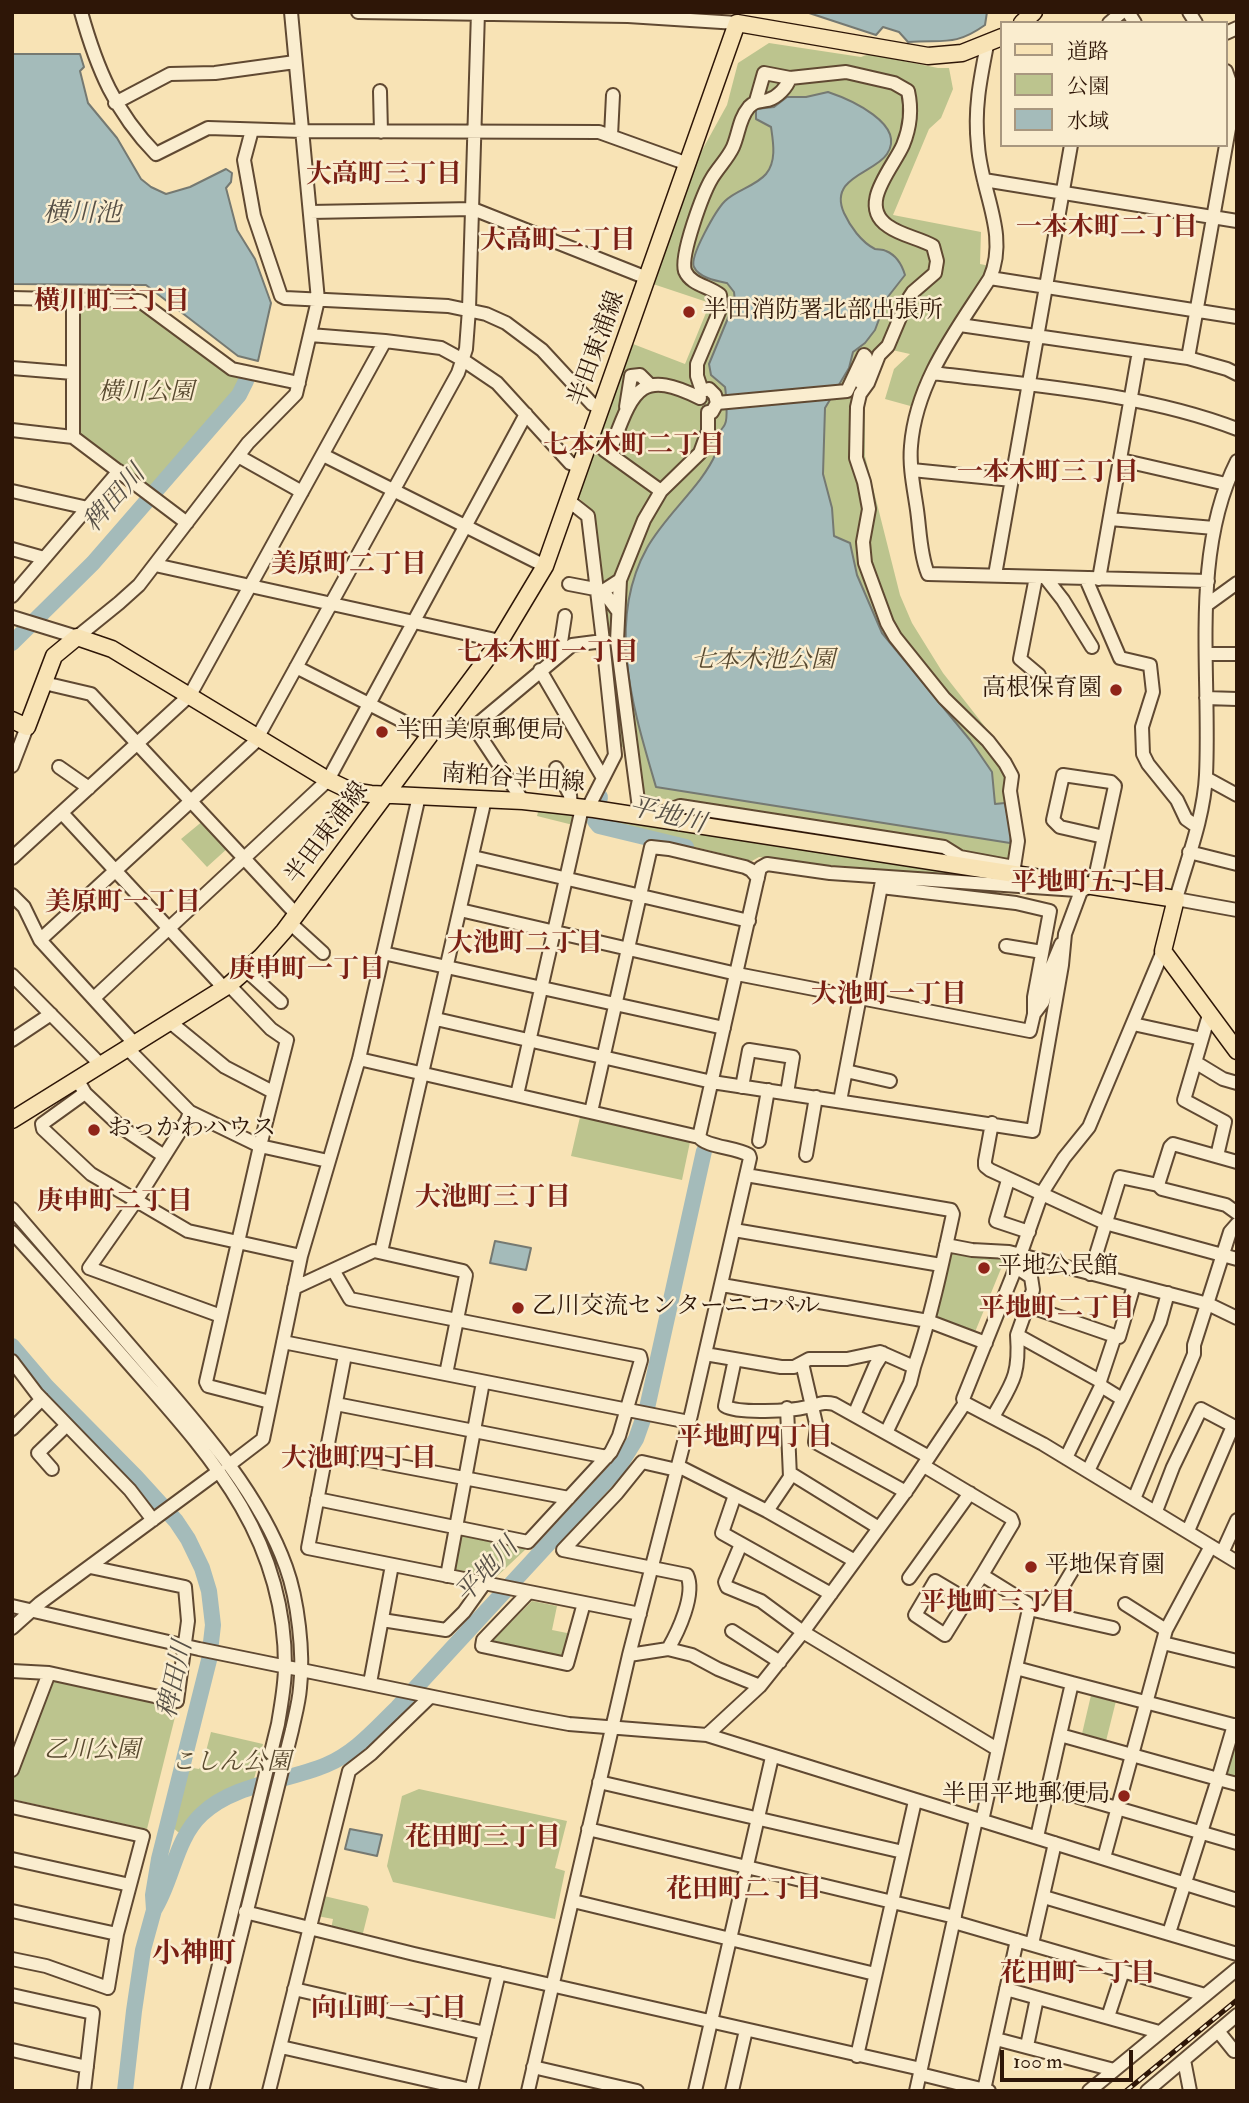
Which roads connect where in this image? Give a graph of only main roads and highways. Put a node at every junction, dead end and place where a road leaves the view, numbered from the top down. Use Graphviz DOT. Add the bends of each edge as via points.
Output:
graph roads {
  1 [pos="995,41"];
  2 [pos="20,723"];
  3 [pos="386,794"];
  4 [pos="1237,1051"];
  5 [pos="12,1120"];
  1 -- 3 [label="main road, 半田東浦線" via="962,53 928,56 737,23 545,566 500,641"];
  2 -- 3 [label="main road, 南粕谷半田線" via="54,656 77,637 112,649 328,780 351,791"];
  3 -- 4 [label="main road, 南粕谷半田線" via="587,808 1176,899 1163,951"];
  3 -- 5 [label="main road, 半田東浦線" via="247,971 100,1064 81,1086"];
}
